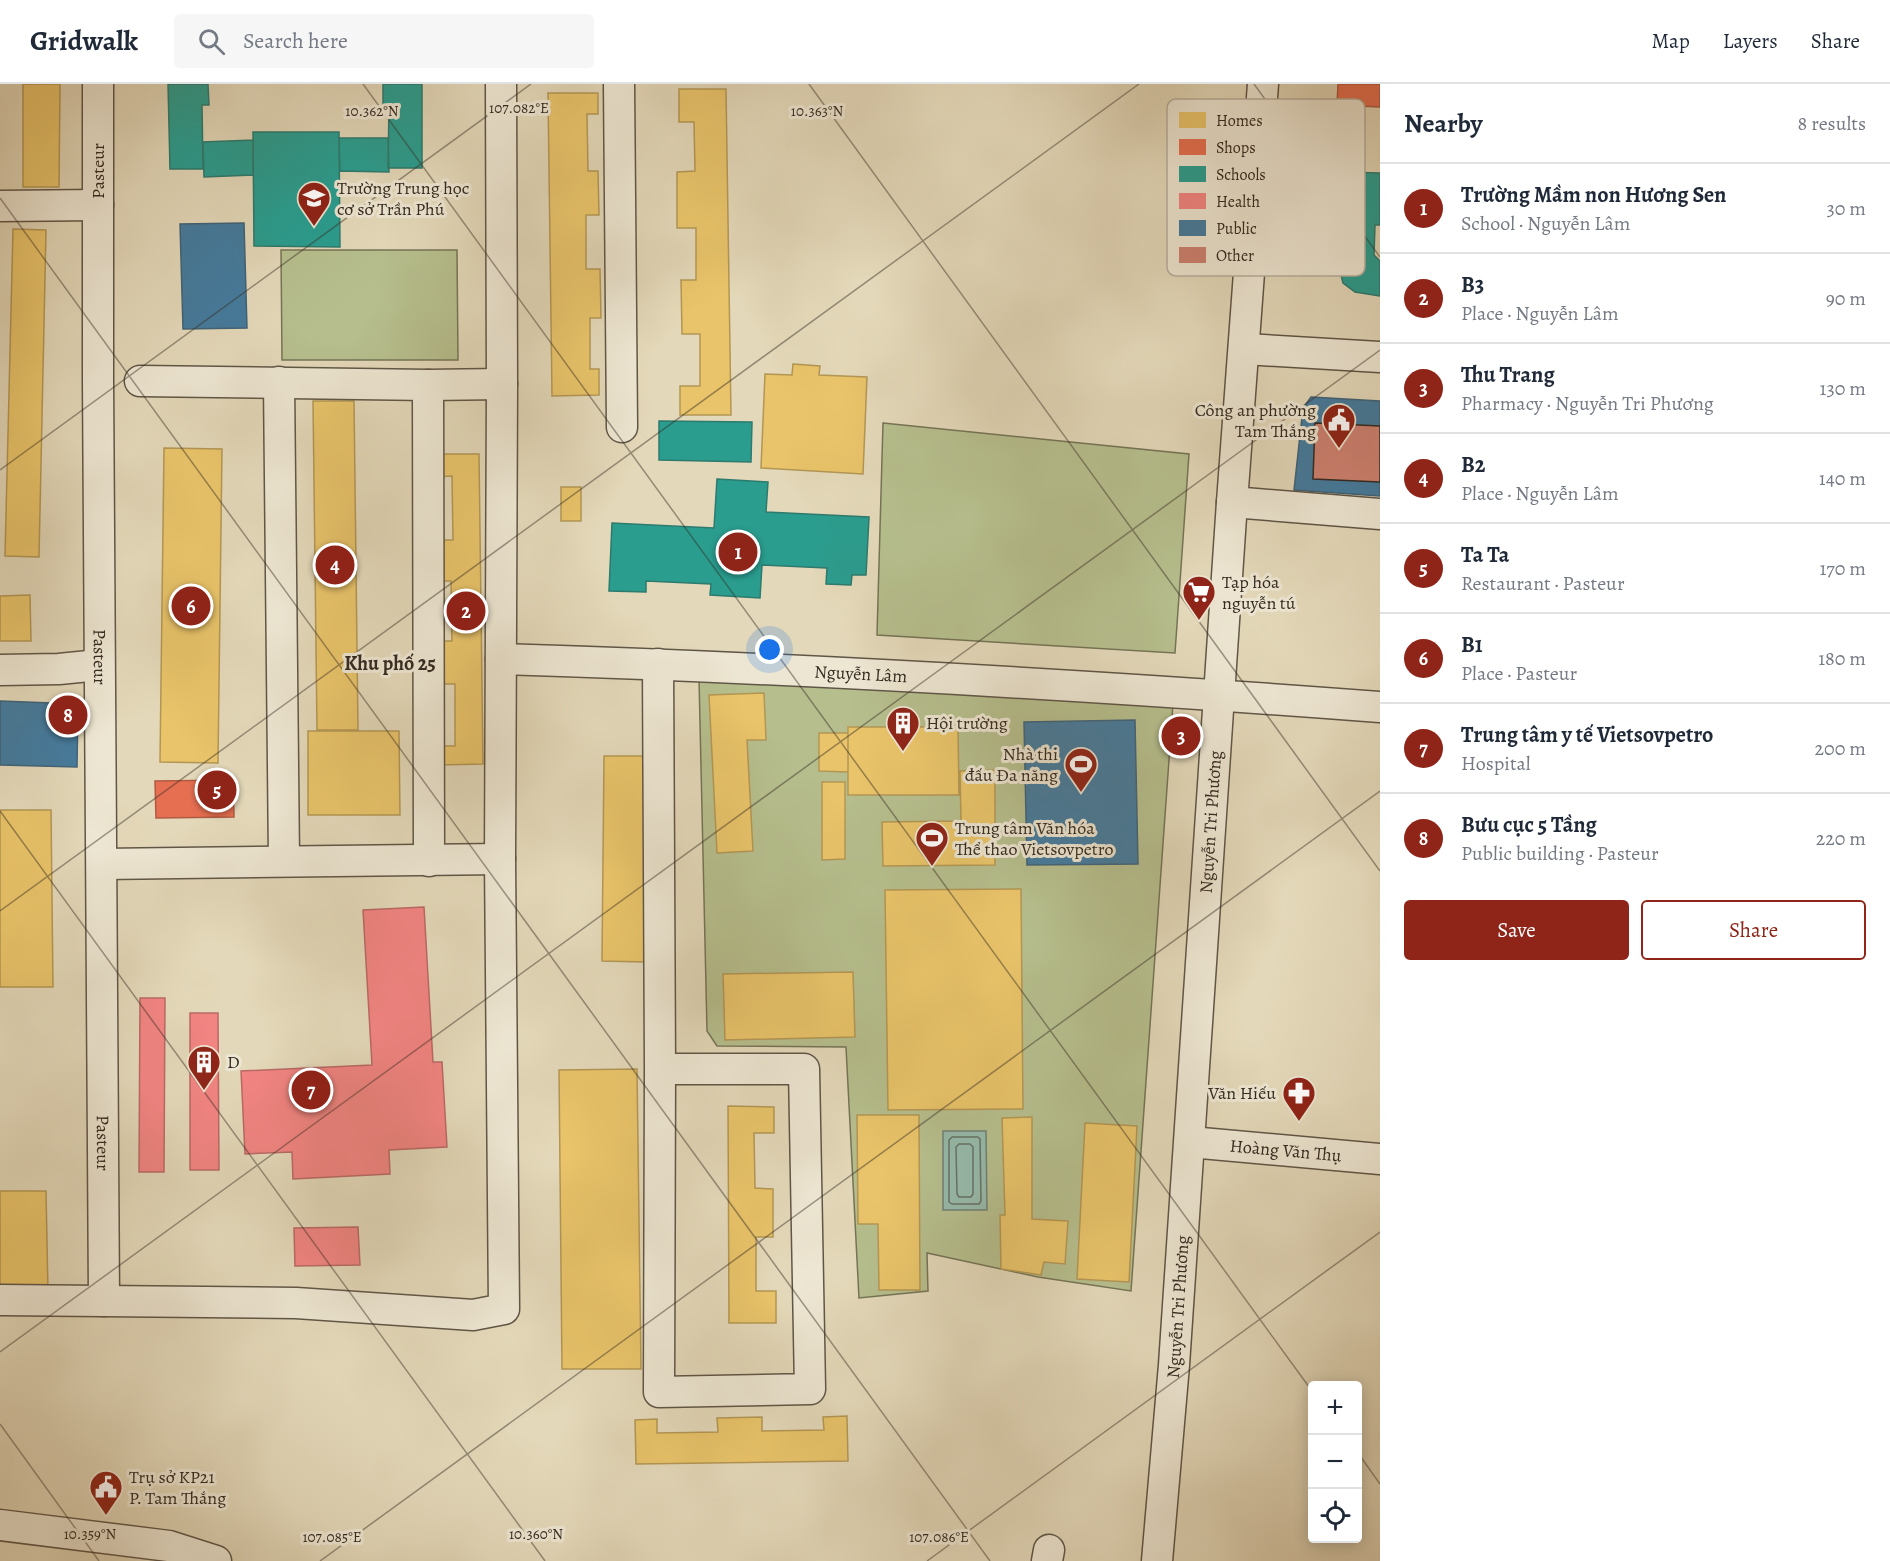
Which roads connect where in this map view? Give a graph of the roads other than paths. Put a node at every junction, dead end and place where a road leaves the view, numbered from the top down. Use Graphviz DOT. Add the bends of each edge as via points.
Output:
graph roads {
  1 [pos="98,84"];
  2 [pos="501,84"];
  3 [pos="619,84"];
  4 [pos="1263,84"];
  5 [pos="1262,99"];
  6 [pos="98,205"];
  7 [pos="0,206"];
  8 [pos="1250,276"];
  9 [pos="1245,349"];
  10 [pos="1380,357"];
  11 [pos="140,381"];
  12 [pos="279,382"];
  13 [pos="502,384"];
  14 [pos="428,385"];
  15 [pos="622,427"];
  16 [pos="1232,502"];
  17 [pos="1380,514"];
  18 [pos="501,659"];
  19 [pos="658,664"];
  20 [pos="99,665"];
  21 [pos="0,670"];
  22 [pos="1219,695"];
  23 [pos="1380,707"];
  24 [pos="500,859"];
  25 [pos="284,861"];
  26 [pos="429,861"];
  27 [pos="103,864"];
  28 [pos="660,1069"];
  29 [pos="1190,1142"];
  30 [pos="1380,1159"];
  31 [pos="0,1300"];
  32 [pos="104,1301"];
  33 [pos="0,1525"];
  34 [pos="216,1561"];
  35 [pos="1157,1561"];
  1 -- 6 [label="street, Pasteur"];
  2 -- 13 [label="street"];
  3 -- 15 [label="street"];
  4 -- 5 [label="street, Nguyễn Tri Phương"];
  6 -- 7 [label="street"];
  6 -- 20 [label="street, Pasteur"];
  8 -- 9 [label="street, Nguyễn Tri Phương"];
  9 -- 10 [label="street"];
  9 -- 16 [label="street, Nguyễn Tri Phương"];
  11 -- 12 [label="street"];
  12 -- 14 [label="street"];
  12 -- 25 [label="street"];
  13 -- 14 [label="street"];
  13 -- 18 [label="street"];
  14 -- 26 [label="street"];
  16 -- 17 [label="street"];
  16 -- 22 [label="street, Nguyễn Tri Phương"];
  18 -- 19 [label="street, Nguyễn Lâm"];
  18 -- 24 [label="street"];
  19 -- 22 [label="street, Nguyễn Lâm"];
  19 -- 28 [label="street"];
  20 -- 21 [label="street"];
  20 -- 27 [label="street, Pasteur"];
  22 -- 23 [label="street, Nguyễn Lâm"];
  22 -- 29 [label="street, Nguyễn Tri Phương"];
  24 -- 26 [label="street"];
  24 -- 32 [label="street" via="504,1309 473,1315 296,1303"];
  25 -- 26 [label="street"];
  25 -- 27 [label="street"];
  27 -- 32 [label="street, Pasteur"];
  28 -- 28 [label="street" via="659,1392 810,1389 804,1069"];
  29 -- 30 [label="street, Hoàng Văn Thụ"];
  29 -- 35 [label="street, Nguyễn Tri Phương"];
  31 -- 32 [label="street"];
  33 -- 34 [label="street" via="168,1546"];
}
